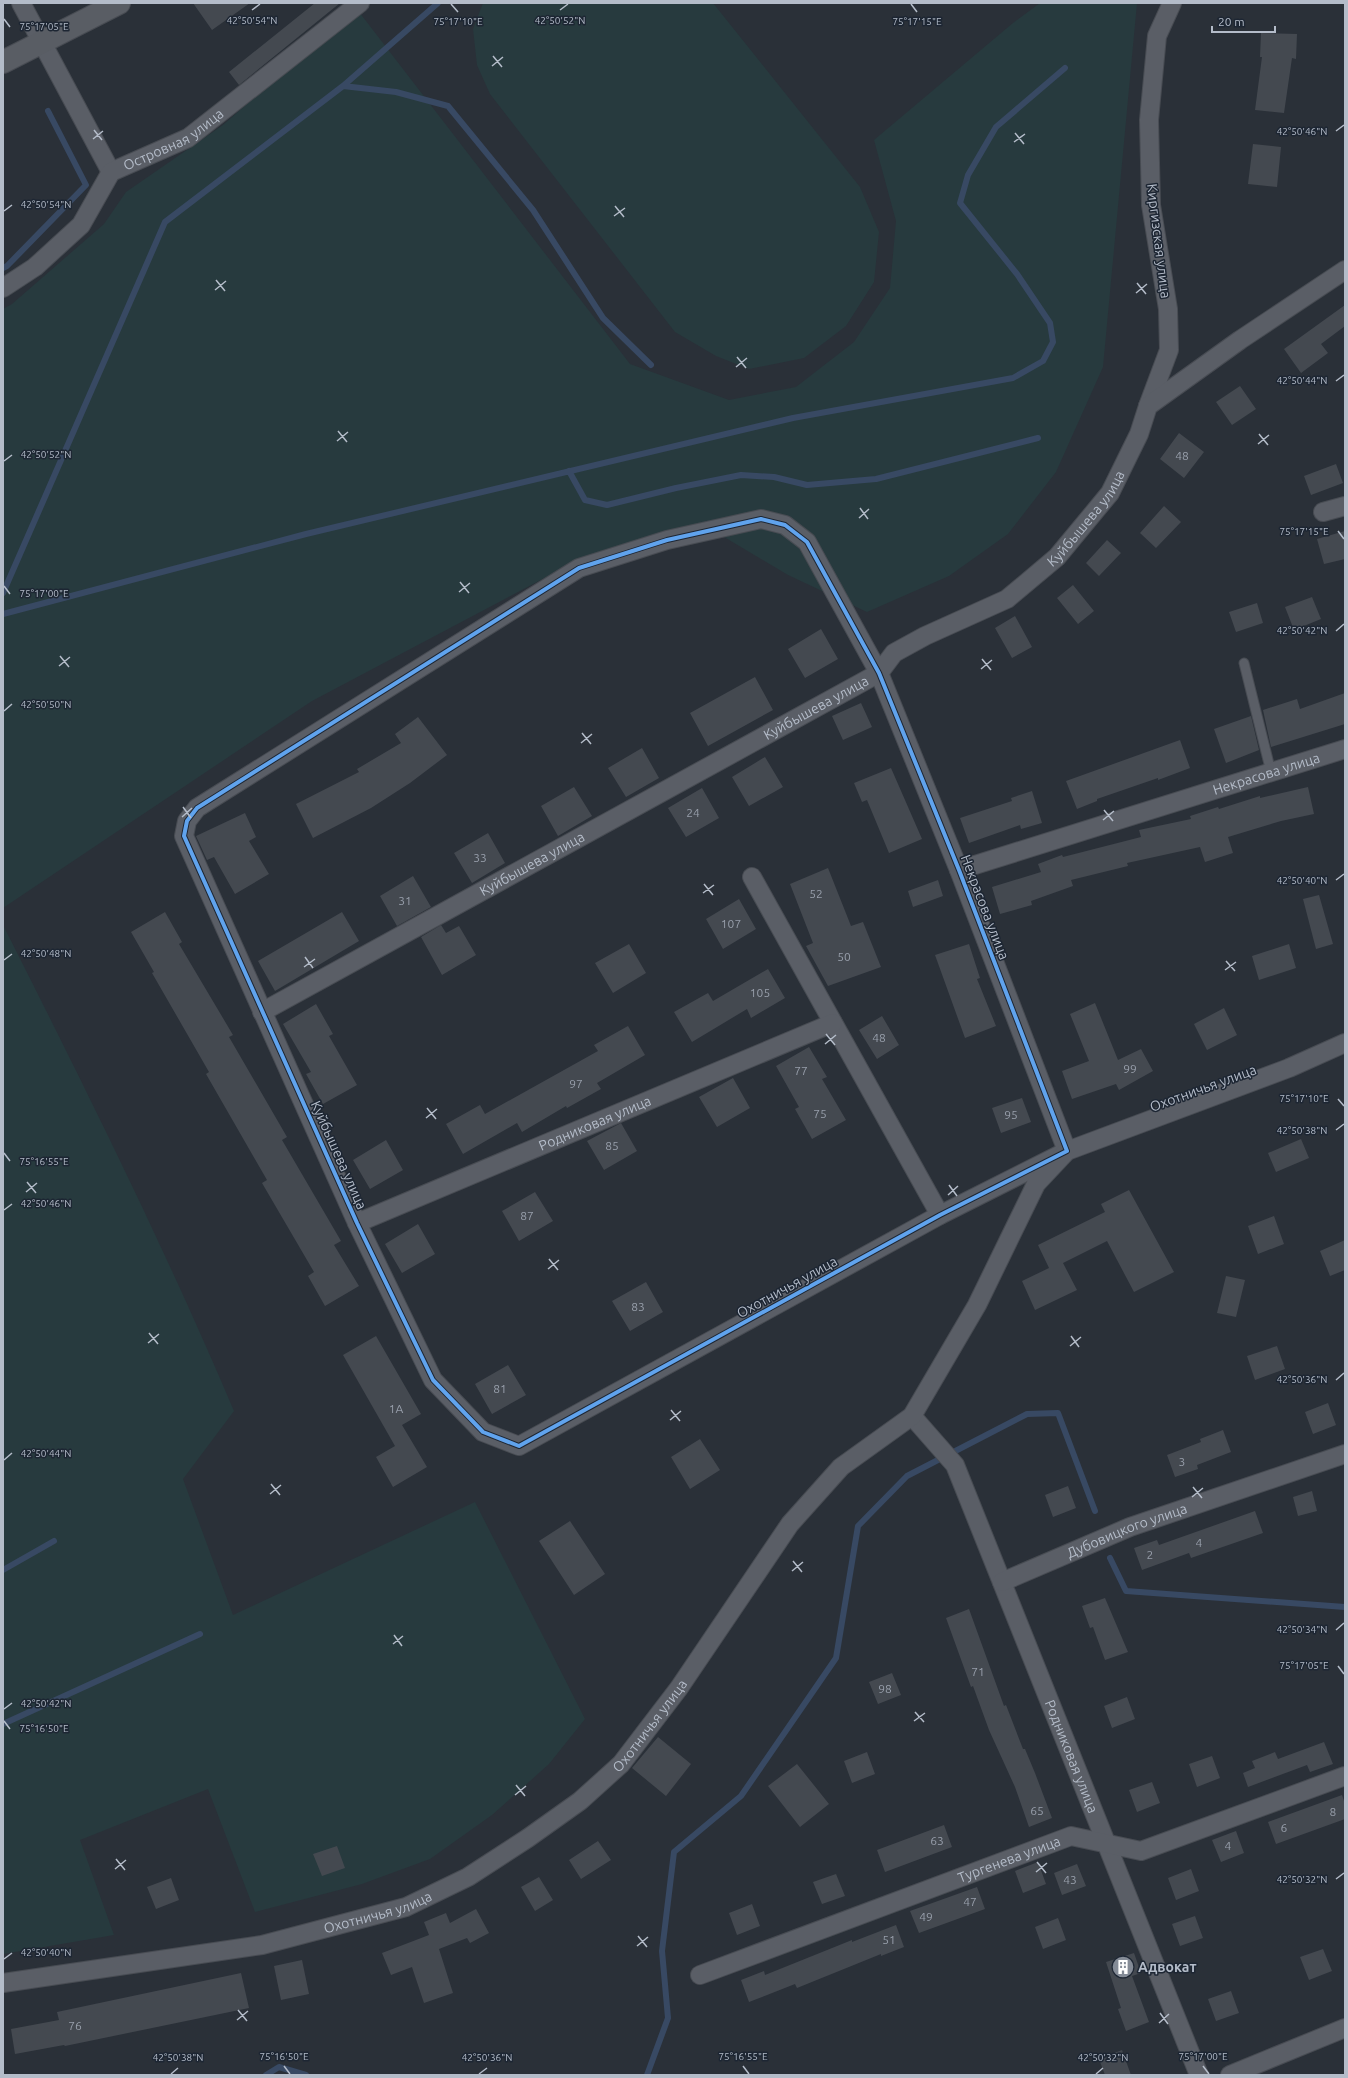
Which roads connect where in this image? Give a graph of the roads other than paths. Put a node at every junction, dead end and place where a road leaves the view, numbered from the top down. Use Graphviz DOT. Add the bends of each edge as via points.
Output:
graph roads {
  1 [pos="21,3"];
  2 [pos="119,3"];
  3 [pos="360,3"];
  4 [pos="1172,3"];
  5 [pos="42,42"];
  6 [pos="3,62"];
  7 [pos="111,172"];
  8 [pos="1345,270"];
  9 [pos="3,288"];
  10 [pos="1148,406"];
  11 [pos="1345,506"];
  12 [pos="1323,512"];
  13 [pos="1244,663"];
  14 [pos="879,673"];
  15 [pos="1345,749"];
  16 [pos="1271,772"];
  17 [pos="184,836"];
  18 [pos="959,870"];
  19 [pos="752,877"];
  20 [pos="262,1012"];
  21 [pos="833,1023"];
  22 [pos="1345,1043"];
  23 [pos="1067,1150"];
  24 [pos="940,1215"];
  25 [pos="357,1223"];
  26 [pos="912,1416"];
  27 [pos="519,1446"];
  28 [pos="1345,1454"];
  29 [pos="1002,1582"];
  30 [pos="1345,1776"];
  31 [pos="1106,1844"];
  32 [pos="700,1975"];
  33 [pos="3,1983"];
  34 [pos="1345,2028"];
  35 [pos="1198,2075"];
  36 [pos="1230,2075"];
  1 -- 5 [label="street"];
  2 -- 5 [label="street"];
  3 -- 7 [label="street, Островная улица" via="188,138"];
  4 -- 10 [label="street, Киргизская улица" via="1157,36 1149,120 1151,206 1168,309 1169,350"];
  5 -- 6 [label="street"];
  5 -- 7 [label="street"];
  7 -- 9 [label="street, Островная улица" via="81,225 35,267"];
  8 -- 10 [label="street" via="1240,340"];
  10 -- 14 [label="street, Куйбышева улица" via="1139,434 1110,493 1057,557 1007,599 894,653"];
  11 -- 12 [label="street"];
  13 -- 16 [label="lane"];
  14 -- 17 [label="street, Некрасова улица" via="807,542 785,525 761,519 667,540 579,568 197,808 187,821"];
  14 -- 18 [label="street, Некрасова улица"];
  14 -- 20 [label="street, Куйбышева улица"];
  15 -- 16 [label="street, Некрасова улица"];
  16 -- 18 [label="street, Некрасова улица"];
  17 -- 20 [label="street, Куйбышева улица"];
  18 -- 23 [label="street, Некрасова улица"];
  19 -- 21 [label="street"];
  20 -- 25 [label="street, Куйбышева улица"];
  21 -- 24 [label="street"];
  21 -- 25 [label="street, Родниковая улица"];
  22 -- 23 [label="street, Охотничья улица" via="1289,1068"];
  23 -- 24 [label="street, Охотничья улица"];
  23 -- 26 [label="street, Охотничья улица" via="1036,1184 977,1305"];
  24 -- 27 [label="street, Охотничья улица"];
  25 -- 27 [label="street, Куйбышева улица" via="433,1380 483,1432"];
  26 -- 29 [label="street, Родниковая улица" via="955,1465"];
  26 -- 33 [label="street, Охотничья улица" via="841,1467 790,1524 680,1688 621,1764 580,1801 468,1877 406,1907 262,1945"];
  28 -- 29 [label="street, Дубовицкого улица" via="1130,1526"];
  29 -- 31 [label="street, Родниковая улица"];
  30 -- 31 [label="street, Тургенева улица" via="1141,1851"];
  31 -- 32 [label="street, Тургенева улица" via="1071,1836"];
  31 -- 35 [label="street, Родниковая улица"];
  34 -- 36 [label="street"];
}
